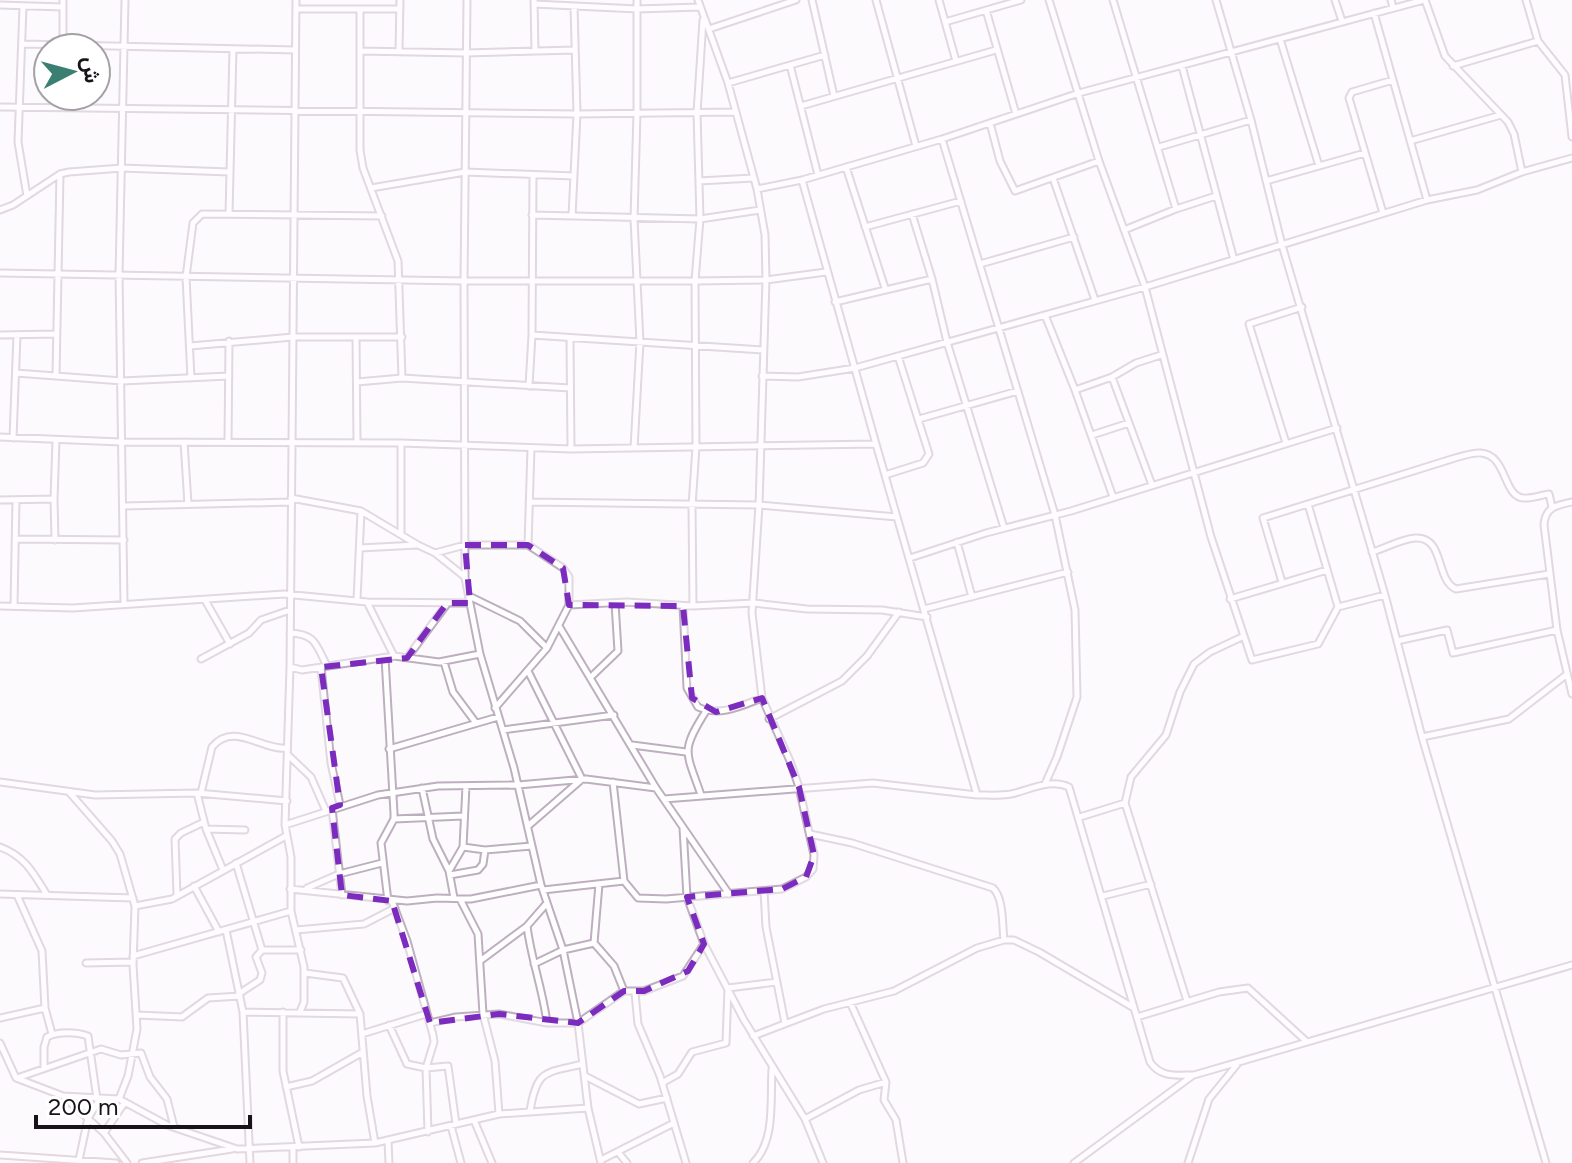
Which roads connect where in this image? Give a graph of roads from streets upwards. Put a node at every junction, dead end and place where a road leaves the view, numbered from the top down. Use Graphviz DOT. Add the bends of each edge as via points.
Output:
graph roads {
  1 [pos="125,0"];
  2 [pos="296,0"];
  3 [pos="400,0"];
  4 [pos="467,0"];
  5 [pos="637,0"];
  6 [pos="796,0"];
  7 [pos="812,0"];
  8 [pos="876,0"];
  9 [pos="939,0"];
  10 [pos="1021,0"];
  11 [pos="1049,0"];
  12 [pos="1113,0"];
  13 [pos="1216,0"];
  14 [pos="1335,0"];
  15 [pos="1391,0"];
  16 [pos="1424,0"];
  17 [pos="1526,0"];
  18 [pos="534,2"];
  19 [pos="63,3"];
  20 [pos="699,3"];
  21 [pos="0,5"];
  22 [pos="23,6"];
  23 [pos="574,6"];
  24 [pos="1393,8"];
  25 [pos="296,9"];
  26 [pos="360,9"];
  27 [pos="400,9"];
  28 [pos="637,9"];
  29 [pos="986,10"];
  30 [pos="1374,13"];
  31 [pos="703,15"];
  32 [pos="1342,21"];
  33 [pos="945,22"];
  34 [pos="709,29"];
  35 [pos="63,32"];
  36 [pos="1280,39"];
  37 [pos="1538,41"];
  38 [pos="23,44"];
  39 [pos="32,44"];
  40 [pos="112,46"];
  41 [pos="125,46"];
  42 [pos="233,49"];
  43 [pos="295,50"];
  44 [pos="575,50"];
  45 [pos="996,50"];
  46 [pos="360,51"];
  47 [pos="399,51"];
  48 [pos="535,51"];
  49 [pos="466,53"];
  50 [pos="1231,53"];
  51 [pos="825,55"];
  52 [pos="956,61"];
  53 [pos="790,65"];
  54 [pos="1182,66"];
  55 [pos="1453,66"];
  56 [pos="1569,76"];
  57 [pos="898,78"];
  58 [pos="1137,78"];
  59 [pos="1393,80"];
  60 [pos="728,83"];
  61 [pos="1079,93"];
  62 [pos="834,97"];
  63 [pos="801,106"];
  64 [pos="0,107"];
  65 [pos="20,108"];
  66 [pos="124,110"];
  67 [pos="359,110"];
  68 [pos="230,111"];
  69 [pos="294,111"];
  70 [pos="735,112"];
  71 [pos="465,113"];
  72 [pos="637,113"];
  73 [pos="697,113"];
  74 [pos="577,114"];
  75 [pos="1016,114"];
  76 [pos="1502,115"];
  77 [pos="1251,120"];
  78 [pos="990,123"];
  79 [pos="1199,135"];
  80 [pos="1572,137"];
  81 [pos="942,139"];
  82 [pos="1410,141"];
  83 [pos="916,146"];
  84 [pos="1159,147"];
  85 [pos="1365,153"];
  86 [pos="1572,158"];
  87 [pos="1099,161"];
  88 [pos="1319,166"];
  89 [pos="846,167"];
  90 [pos="122,168"];
  91 [pos="229,172"];
  92 [pos="465,172"];
  93 [pos="1522,172"];
  94 [pos="60,174"];
  95 [pos="533,175"];
  96 [pos="818,175"];
  97 [pos="574,176"];
  98 [pos="753,178"];
  99 [pos="1053,178"];
  100 [pos="802,180"];
  101 [pos="699,181"];
  102 [pos="1266,181"];
  103 [pos="371,188"];
  104 [pos="757,189"];
  105 [pos="27,196"];
  106 [pos="1216,196"];
  107 [pos="1427,200"];
  108 [pos="961,201"];
  109 [pos="1176,209"];
  110 [pos="0,210"];
  111 [pos="760,210"];
  112 [pos="1383,213"];
  113 [pos="229,214"];
  114 [pos="293,214"];
  115 [pos="912,214"];
  116 [pos="532,215"];
  117 [pos="382,216"];
  118 [pos="572,216"];
  119 [pos="634,219"];
  120 [pos="700,219"];
  121 [pos="865,227"];
  122 [pos="1124,230"];
  123 [pos="1074,237"];
  124 [pos="1282,245"];
  125 [pos="1234,260"];
  126 [pos="980,264"];
  127 [pos="58,272"];
  128 [pos="826,272"];
  129 [pos="0,273"];
  130 [pos="119,274"];
  131 [pos="186,277"];
  132 [pos="293,277"];
  133 [pos="399,279"];
  134 [pos="932,279"];
  135 [pos="531,280"];
  136 [pos="636,280"];
  137 [pos="766,280"];
  138 [pos="464,281"];
  139 [pos="695,281"];
  140 [pos="1145,287"];
  141 [pos="885,288"];
  142 [pos="1095,300"];
  143 [pos="835,302"];
  144 [pos="1302,307"];
  145 [pos="1045,315"];
  146 [pos="1000,328"];
  147 [pos="55,334"];
  148 [pos="0,335"];
  149 [pos="17,335"];
  150 [pos="532,335"];
  151 [pos="293,337"];
  152 [pos="356,337"];
  153 [pos="402,337"];
  154 [pos="570,339"];
  155 [pos="229,341"];
  156 [pos="640,342"];
  157 [pos="947,342"];
  158 [pos="695,345"];
  159 [pos="190,346"];
  160 [pos="763,350"];
  161 [pos="1161,355"];
  162 [pos="898,356"];
  163 [pos="855,368"];
  164 [pos="16,373"];
  165 [pos="56,376"];
  166 [pos="229,376"];
  167 [pos="762,376"];
  168 [pos="1112,377"];
  169 [pos="191,378"];
  170 [pos="402,378"];
  171 [pos="122,381"];
  172 [pos="357,382"];
  173 [pos="466,382"];
  174 [pos="529,386"];
  175 [pos="570,388"];
  176 [pos="1075,390"];
  177 [pos="1018,391"];
  178 [pos="966,405"];
  179 [pos="919,419"];
  180 [pos="1129,423"];
  181 [pos="1337,428"];
  182 [pos="1092,436"];
  183 [pos="0,437"];
  184 [pos="13,438"];
  185 [pos="56,440"];
  186 [pos="121,442"];
  187 [pos="184,442"];
  188 [pos="228,442"];
  189 [pos="292,442"];
  190 [pos="357,442"];
  191 [pos="401,443"];
  192 [pos="1286,443"];
  193 [pos="876,444"];
  194 [pos="761,445"];
  195 [pos="465,446"];
  196 [pos="696,447"];
  197 [pos="531,448"];
  198 [pos="634,448"];
  199 [pos="571,449"];
  200 [pos="1192,473"];
  201 [pos="885,475"];
  202 [pos="1152,485"];
  203 [pos="1353,490"];
  204 [pos="1113,497"];
  205 [pos="54,499"];
  206 [pos="0,500"];
  207 [pos="16,500"];
  208 [pos="291,500"];
  209 [pos="529,502"];
  210 [pos="1572,502"];
  211 [pos="188,504"];
  212 [pos="1308,504"];
  213 [pos="759,505"];
  214 [pos="124,506"];
  215 [pos="692,506"];
  216 [pos="1552,507"];
  217 [pos="361,511"];
  218 [pos="1055,515"];
  219 [pos="897,517"];
  220 [pos="1004,528"];
  221 [pos="401,533"];
  222 [pos="16,539"];
  223 [pos="55,540"];
  224 [pos="124,540"];
  225 [pos="957,542"];
  226 [pos="418,545"];
  227 [pos="465,545"];
  228 [pos="528,545"];
  229 [pos="360,548"];
  230 [pos="1372,552"];
  231 [pos="435,553"];
  232 [pos="910,558"];
  233 [pos="1327,570"];
  234 [pos="1068,572"];
  235 [pos="1549,574"];
  236 [pos="465,578"];
  237 [pos="1282,582"];
  238 [pos="290,595"];
  239 [pos="469,595"];
  240 [pos="1385,595"];
  241 [pos="972,597"];
  242 [pos="1230,599"];
  243 [pos="205,600"];
  244 [pos="357,600"];
  245 [pos="367,602"];
  246 [pos="447,603"];
  247 [pos="470,603"];
  248 [pos="615,603"];
  249 [pos="754,603"];
  250 [pos="124,604"];
  251 [pos="14,605"];
  252 [pos="569,605"];
  253 [pos="0,606"];
  254 [pos="683,606"];
  255 [pos="693,606"];
  256 [pos="1338,607"];
  257 [pos="924,609"];
  258 [pos="290,610"];
  259 [pos="899,612"];
  260 [pos="927,617"];
  261 [pos="559,626"];
  262 [pos="1557,630"];
  263 [pos="290,633"];
  264 [pos="1242,637"];
  265 [pos="1397,641"];
  266 [pos="230,644"];
  267 [pos="547,648"];
  268 [pos="480,654"];
  269 [pos="394,656"];
  270 [pos="385,658"];
  271 [pos="407,658"];
  272 [pos="201,659"];
  273 [pos="444,662"];
  274 [pos="290,667"];
  275 [pos="324,667"];
  276 [pos="302,670"];
  277 [pos="528,671"];
  278 [pos="1566,675"];
  279 [pos="591,677"];
  280 [pos="289,679"];
  281 [pos="1572,694"];
  282 [pos="762,698"];
  283 [pos="495,708"];
  284 [pos="706,711"];
  285 [pos="614,715"];
  286 [pos="498,717"];
  287 [pos="769,719"];
  288 [pos="476,723"];
  289 [pos="554,724"];
  290 [pos="503,730"];
  291 [pos="1422,737"];
  292 [pos="631,745"];
  293 [pos="389,749"];
  294 [pos="287,751"];
  295 [pos="686,752"];
  296 [pos="582,779"];
  297 [pos="0,782"];
  298 [pos="613,782"];
  299 [pos="1045,784"];
  300 [pos="518,785"];
  301 [pos="466,786"];
  302 [pos="799,787"];
  303 [pos="422,788"];
  304 [pos="656,788"];
  305 [pos="391,792"];
  306 [pos="70,793"];
  307 [pos="199,793"];
  308 [pos="701,795"];
  309 [pos="977,795"];
  310 [pos="664,799"];
  311 [pos="287,801"];
  312 [pos="1125,803"];
  313 [pos="340,805"];
  314 [pos="329,810"];
  315 [pos="463,816"];
  316 [pos="427,817"];
  317 [pos="1080,817"];
  318 [pos="394,819"];
  319 [pos="204,822"];
  320 [pos="285,825"];
  321 [pos="528,826"];
  322 [pos="683,828"];
  323 [pos="206,829"];
  324 [pos="245,830"];
  325 [pos="810,834"];
  326 [pos="286,836"];
  327 [pos="532,846"];
  328 [pos="0,847"];
  329 [pos="463,847"];
  330 [pos="485,850"];
  331 [pos="236,863"];
  332 [pos="382,863"];
  333 [pos="223,870"];
  334 [pos="450,873"];
  335 [pos="339,874"];
  336 [pos="624,881"];
  337 [pos="599,884"];
  338 [pos="1151,884"];
  339 [pos="194,886"];
  340 [pos="542,888"];
  341 [pos="290,889"];
  342 [pos="304,889"];
  343 [pos="764,891"];
  344 [pos="0,894"];
  345 [pos="729,894"];
  346 [pos="17,895"];
  347 [pos="47,895"];
  348 [pos="177,895"];
  349 [pos="342,895"];
  350 [pos="1103,896"];
  351 [pos="687,897"];
  352 [pos="133,898"];
  353 [pos="457,898"];
  354 [pos="390,901"];
  355 [pos="547,903"];
  356 [pos="135,906"];
  357 [pos="395,908"];
  358 [pos="291,911"];
  359 [pos="256,921"];
  360 [pos="527,926"];
  361 [pos="296,930"];
  362 [pos="222,931"];
  363 [pos="1004,940"];
  364 [pos="594,943"];
  365 [pos="704,944"];
  366 [pos="262,950"];
  367 [pos="301,950"];
  368 [pos="563,950"];
  369 [pos="133,959"];
  370 [pos="480,961"];
  371 [pos="86,963"];
  372 [pos="534,964"];
  373 [pos="1572,965"];
  374 [pos="305,973"];
  375 [pos="777,982"];
  376 [pos="728,988"];
  377 [pos="1495,988"];
  378 [pos="624,991"];
  379 [pos="239,992"];
  380 [pos="635,993"];
  381 [pos="1187,1001"];
  382 [pos="304,1002"];
  383 [pos="850,1002"];
  384 [pos="45,1008"];
  385 [pos="1135,1008"];
  386 [pos="243,1012"];
  387 [pos="283,1012"];
  388 [pos="300,1012"];
  389 [pos="308,1014"];
  390 [pos="360,1014"];
  391 [pos="426,1014"];
  392 [pos="483,1014"];
  393 [pos="138,1015"];
  394 [pos="1137,1017"];
  395 [pos="0,1018"];
  396 [pos="430,1023"];
  397 [pos="547,1023"];
  398 [pos="578,1023"];
  399 [pos="785,1023"];
  400 [pos="389,1025"];
  401 [pos="52,1034"];
  402 [pos="362,1034"];
  403 [pos="753,1036"];
  404 [pos="1307,1041"];
  405 [pos="0,1043"];
  406 [pos="91,1052"];
  407 [pos="363,1052"];
  408 [pos="132,1054"];
  409 [pos="1240,1061"];
  410 [pos="583,1064"];
  411 [pos="44,1068"];
  412 [pos="426,1068"];
  413 [pos="772,1068"];
  414 [pos="1194,1075"];
  415 [pos="584,1076"];
  416 [pos="16,1078"];
  417 [pos="886,1082"];
  418 [pos="662,1083"];
  419 [pos="286,1087"];
  420 [pos="63,1096"];
  421 [pos="667,1098"];
  422 [pos="99,1099"];
  423 [pos="122,1100"];
  424 [pos="588,1108"];
  425 [pos="530,1111"];
  426 [pos="499,1114"];
  427 [pos="88,1118"];
  428 [pos="805,1119"];
  429 [pos="474,1120"];
  430 [pos="674,1123"];
  431 [pos="454,1125"];
  432 [pos="174,1128"];
  433 [pos="428,1132"];
  434 [pos="104,1133"];
  435 [pos="388,1141"];
  436 [pos="375,1143"];
  437 [pos="296,1147"];
  438 [pos="237,1149"];
  439 [pos="250,1149"];
  440 [pos="618,1152"];
  441 [pos="0,1155"];
  442 [pos="79,1160"];
  443 [pos="601,1162"];
  444 [pos="116,1163"];
  445 [pos="127,1163"];
  446 [pos="142,1163"];
  447 [pos="250,1163"];
  448 [pos="293,1163"];
  449 [pos="389,1163"];
  450 [pos="461,1163"];
  451 [pos="492,1163"];
  452 [pos="627,1163"];
  453 [pos="686,1163"];
  454 [pos="753,1163"];
  455 [pos="823,1163"];
  456 [pos="903,1163"];
  457 [pos="1074,1163"];
  458 [pos="1188,1163"];
  459 [pos="1546,1163"];
  1 -- 41 [label="street"];
  2 -- 25 [label="street"];
  3 -- 27 [label="street"];
  4 -- 49 [label="street"];
  5 -- 28 [label="street"];
  6 -- 34 [label="street"];
  7 -- 51 [label="street"];
  8 -- 57 [label="street"];
  9 -- 33 [label="street"];
  10 -- 29 [label="street"];
  11 -- 61 [label="street"];
  12 -- 58 [label="street"];
  13 -- 50 [label="street"];
  14 -- 32 [label="street"];
  15 -- 24 [label="street"];
  16 -- 24 [label="street"];
  16 -- 55 [label="street"];
  17 -- 37 [label="street"];
  18 -- 23 [label="street"];
  18 -- 48 [label="street"];
  19 -- 22 [label="street"];
  19 -- 35 [label="street"];
  20 -- 28 [label="street"];
  20 -- 31 [label="street"];
  21 -- 22 [label="street"];
  22 -- 38 [label="street"];
  23 -- 28 [label="street"];
  23 -- 44 [label="street"];
  24 -- 30 [label="street"];
  25 -- 26 [label="street"];
  25 -- 43 [label="street"];
  26 -- 27 [label="street"];
  26 -- 46 [label="street"];
  27 -- 47 [label="street"];
  28 -- 72 [label="street"];
  29 -- 33 [label="street"];
  29 -- 45 [label="street"];
  30 -- 32 [label="street"];
  30 -- 59 [label="street"];
  31 -- 34 [label="street"];
  31 -- 73 [label="street"];
  32 -- 36 [label="street"];
  33 -- 52 [label="street"];
  34 -- 60 [label="street"];
  36 -- 50 [label="street"];
  36 -- 88 [label="street"];
  37 -- 55 [label="street"];
  37 -- 56 [label="street"];
  38 -- 39 [label="street"];
  38 -- 65 [label="street"];
  40 -- 41 [label="street"];
  41 -- 42 [label="street"];
  41 -- 66 [label="street"];
  42 -- 43 [label="street"];
  42 -- 68 [label="street"];
  43 -- 69 [label="street"];
  44 -- 48 [label="street"];
  44 -- 74 [label="street"];
  45 -- 52 [label="street"];
  45 -- 75 [label="street"];
  46 -- 47 [label="street"];
  46 -- 67 [label="street"];
  47 -- 49 [label="street"];
  48 -- 49 [label="street"];
  49 -- 71 [label="street"];
  50 -- 54 [label="street"];
  50 -- 77 [label="street"];
  51 -- 53 [label="street"];
  51 -- 62 [label="street"];
  52 -- 57 [label="street"];
  53 -- 60 [label="street"];
  53 -- 63 [label="street"];
  54 -- 58 [label="street"];
  54 -- 79 [label="street"];
  55 -- 76 [label="street"];
  56 -- 80 [label="street"];
  57 -- 62 [label="street"];
  57 -- 83 [label="street"];
  58 -- 61 [label="street"];
  58 -- 84 [label="street"];
  59 -- 82 [label="street"];
  59 -- 85 [label="street" via="1349,95"];
  60 -- 70 [label="street"];
  61 -- 75 [label="street"];
  61 -- 87 [label="street"];
  62 -- 63 [label="street"];
  63 -- 96 [label="street"];
  64 -- 65 [label="street"];
  65 -- 66 [label="street"];
  65 -- 105 [label="street" via="18,142"];
  66 -- 68 [label="street"];
  66 -- 90 [label="street"];
  67 -- 69 [label="street"];
  67 -- 71 [label="street"];
  67 -- 103 [label="street" via="360,150"];
  68 -- 69 [label="street"];
  68 -- 91 [label="street"];
  69 -- 114 [label="street"];
  70 -- 73 [label="street"];
  70 -- 98 [label="street"];
  71 -- 74 [label="street"];
  71 -- 92 [label="street"];
  72 -- 73 [label="street"];
  72 -- 74 [label="street"];
  72 -- 119 [label="street"];
  73 -- 101 [label="street"];
  74 -- 97 [label="street"];
  75 -- 78 [label="street"];
  76 -- 82 [label="street"];
  76 -- 93 [label="street" via="1514,134"];
  77 -- 79 [label="street"];
  77 -- 102 [label="street"];
  78 -- 81 [label="street"];
  78 -- 99 [label="street" via="1012,189"];
  79 -- 84 [label="street"];
  79 -- 106 [label="street"];
  81 -- 83 [label="street"];
  81 -- 108 [label="street"];
  82 -- 107 [label="street"];
  83 -- 89 [label="street"];
  84 -- 109 [label="street"];
  85 -- 88 [label="street"];
  85 -- 112 [label="street"];
  86 -- 93 [label="street"];
  87 -- 99 [label="street"];
  87 -- 122 [label="street"];
  88 -- 102 [label="street"];
  89 -- 96 [label="street"];
  89 -- 121 [label="street"];
  90 -- 91 [label="street"];
  90 -- 94 [label="street"];
  90 -- 130 [label="street"];
  91 -- 113 [label="street"];
  92 -- 95 [label="street"];
  92 -- 103 [label="street"];
  92 -- 138 [label="street"];
  93 -- 107 [label="street" via="1477,190"];
  94 -- 105 [label="street"];
  94 -- 127 [label="street"];
  95 -- 97 [label="street"];
  95 -- 116 [label="street"];
  96 -- 100 [label="street"];
  97 -- 118 [label="street"];
  98 -- 101 [label="street"];
  98 -- 104 [label="street"];
  99 -- 123 [label="street"];
  100 -- 104 [label="street"];
  100 -- 128 [label="street"];
  101 -- 120 [label="street"];
  102 -- 124 [label="street"];
  103 -- 117 [label="street"];
  104 -- 111 [label="street"];
  105 -- 110 [label="street"];
  106 -- 109 [label="street"];
  106 -- 125 [label="street"];
  107 -- 112 [label="street"];
  108 -- 115 [label="street"];
  108 -- 126 [label="street"];
  109 -- 122 [label="street"];
  111 -- 120 [label="street"];
  111 -- 137 [label="street"];
  112 -- 124 [label="street"];
  113 -- 114 [label="street"];
  113 -- 131 [label="street" via="197,217"];
  114 -- 117 [label="street"];
  114 -- 132 [label="street"];
  115 -- 121 [label="street"];
  115 -- 134 [label="street"];
  116 -- 118 [label="street"];
  116 -- 135 [label="street"];
  117 -- 133 [label="street"];
  118 -- 119 [label="street"];
  119 -- 120 [label="street"];
  119 -- 136 [label="street"];
  120 -- 139 [label="street"];
  121 -- 141 [label="street"];
  122 -- 140 [label="street"];
  123 -- 126 [label="street"];
  123 -- 142 [label="street"];
  124 -- 125 [label="street"];
  124 -- 144 [label="street"];
  125 -- 140 [label="street"];
  126 -- 146 [label="street"];
  127 -- 129 [label="street"];
  127 -- 130 [label="street"];
  127 -- 147 [label="street"];
  128 -- 137 [label="street"];
  128 -- 143 [label="street"];
  130 -- 131 [label="street"];
  130 -- 171 [label="street"];
  131 -- 132 [label="street"];
  131 -- 159 [label="street"];
  132 -- 133 [label="street"];
  132 -- 151 [label="street"];
  133 -- 138 [label="street"];
  133 -- 153 [label="street"];
  134 -- 141 [label="street"];
  134 -- 157 [label="street"];
  135 -- 136 [label="street"];
  135 -- 138 [label="street"];
  135 -- 150 [label="street"];
  136 -- 139 [label="street"];
  136 -- 156 [label="street"];
  137 -- 139 [label="street"];
  137 -- 160 [label="street"];
  138 -- 173 [label="street"];
  139 -- 158 [label="street"];
  140 -- 142 [label="street"];
  140 -- 161 [label="street"];
  141 -- 143 [label="street"];
  142 -- 145 [label="street"];
  143 -- 163 [label="street"];
  144 -- 181 [label="street"];
  144 -- 192 [label="street" via="1249,324"];
  145 -- 146 [label="street"];
  145 -- 176 [label="street"];
  146 -- 157 [label="street"];
  146 -- 177 [label="street"];
  147 -- 149 [label="street"];
  147 -- 165 [label="street"];
  148 -- 149 [label="street"];
  149 -- 164 [label="street"];
  150 -- 154 [label="street"];
  150 -- 174 [label="street"];
  151 -- 152 [label="street"];
  151 -- 155 [label="street"];
  151 -- 189 [label="street"];
  152 -- 153 [label="street"];
  152 -- 172 [label="street"];
  153 -- 170 [label="street"];
  154 -- 156 [label="street"];
  154 -- 175 [label="street"];
  155 -- 159 [label="street"];
  155 -- 166 [label="street"];
  156 -- 158 [label="street"];
  156 -- 198 [label="street"];
  157 -- 162 [label="street"];
  157 -- 178 [label="street"];
  158 -- 160 [label="street"];
  158 -- 196 [label="street"];
  159 -- 169 [label="street"];
  160 -- 167 [label="street"];
  161 -- 168 [label="street"];
  161 -- 200 [label="street"];
  162 -- 163 [label="street"];
  162 -- 179 [label="street"];
  163 -- 167 [label="street" via="798,377"];
  163 -- 193 [label="street"];
  164 -- 165 [label="street"];
  164 -- 184 [label="street"];
  165 -- 171 [label="street"];
  166 -- 169 [label="street"];
  166 -- 188 [label="street"];
  167 -- 194 [label="street"];
  168 -- 176 [label="street"];
  168 -- 180 [label="street"];
  169 -- 171 [label="street"];
  170 -- 172 [label="street"];
  170 -- 173 [label="street"];
  171 -- 186 [label="street"];
  172 -- 190 [label="street"];
  173 -- 174 [label="street"];
  173 -- 195 [label="street"];
  174 -- 175 [label="street"];
  175 -- 199 [label="street"];
  176 -- 182 [label="street"];
  177 -- 178 [label="street"];
  177 -- 218 [label="street"];
  178 -- 179 [label="street"];
  178 -- 220 [label="street"];
  179 -- 201 [label="street" via="927,459"];
  180 -- 182 [label="street"];
  180 -- 202 [label="street"];
  181 -- 192 [label="street"];
  181 -- 203 [label="street"];
  182 -- 204 [label="street"];
  183 -- 184 [label="street"];
  184 -- 185 [label="street"];
  185 -- 186 [label="street"];
  185 -- 205 [label="street"];
  186 -- 187 [label="street"];
  186 -- 214 [label="street"];
  187 -- 188 [label="street"];
  187 -- 211 [label="street"];
  188 -- 189 [label="street"];
  189 -- 190 [label="street"];
  189 -- 208 [label="street"];
  190 -- 191 [label="street"];
  191 -- 195 [label="street"];
  191 -- 221 [label="street"];
  192 -- 200 [label="street"];
  193 -- 194 [label="street"];
  193 -- 201 [label="street"];
  194 -- 196 [label="street"];
  194 -- 213 [label="street"];
  195 -- 197 [label="street"];
  195 -- 227 [label="street"];
  196 -- 198 [label="street"];
  196 -- 215 [label="street"];
  197 -- 199 [label="street"];
  197 -- 209 [label="street"];
  198 -- 199 [label="street"];
  200 -- 202 [label="street"];
  200 -- 242 [label="street"];
  201 -- 219 [label="street"];
  202 -- 204 [label="street"];
  203 -- 212 [label="street"];
  203 -- 216 [label="street" via="1478,452 1494,458 1519,498 1549,494"];
  203 -- 230 [label="street"];
  204 -- 218 [label="street"];
  205 -- 207 [label="street"];
  205 -- 223 [label="street"];
  206 -- 207 [label="street"];
  207 -- 222 [label="street"];
  208 -- 211 [label="street"];
  208 -- 217 [label="street"];
  208 -- 238 [label="street"];
  209 -- 215 [label="street"];
  209 -- 228 [label="street"];
  210 -- 216 [label="street"];
  211 -- 214 [label="street"];
  212 -- 233 [label="street"];
  212 -- 237 [label="street" via="1263,518"];
  213 -- 215 [label="street"];
  213 -- 219 [label="street"];
  213 -- 249 [label="street"];
  214 -- 224 [label="street"];
  215 -- 255 [label="street"];
  216 -- 235 [label="street" via="1544,520"];
  217 -- 221 [label="street"];
  217 -- 229 [label="street"];
  218 -- 220 [label="street"];
  218 -- 234 [label="street"];
  219 -- 232 [label="street"];
  220 -- 225 [label="street"];
  221 -- 226 [label="street"];
  222 -- 223 [label="street"];
  222 -- 251 [label="street"];
  223 -- 224 [label="street"];
  224 -- 250 [label="street"];
  225 -- 232 [label="street"];
  225 -- 241 [label="street"];
  226 -- 229 [label="street"];
  226 -- 231 [label="street"];
  227 -- 228 [label="street"];
  227 -- 231 [label="street"];
  227 -- 236 [label="street"];
  228 -- 252 [label="street" via="563,568 569,577"];
  229 -- 244 [label="street"];
  230 -- 235 [label="street" via="1415,538 1426,540 1435,548 1446,582 1456,589"];
  230 -- 240 [label="street"];
  231 -- 236 [label="street"];
  232 -- 257 [label="street"];
  233 -- 237 [label="street"];
  233 -- 256 [label="street"];
  234 -- 241 [label="street"];
  234 -- 299 [label="street" via="1075,610 1077,697"];
  235 -- 262 [label="street"];
  236 -- 239 [label="street"];
  237 -- 242 [label="street"];
  238 -- 243 [label="street"];
  238 -- 244 [label="street"];
  238 -- 258 [label="street"];
  239 -- 247 [label="street"];
  239 -- 267 [label="street" via="520,621"];
  240 -- 256 [label="street"];
  240 -- 265 [label="street"];
  241 -- 257 [label="street"];
  242 -- 264 [label="street"];
  243 -- 250 [label="street"];
  243 -- 266 [label="street"];
  244 -- 245 [label="street"];
  245 -- 246 [label="street"];
  245 -- 269 [label="street"];
  246 -- 247 [label="street"];
  246 -- 271 [label="street"];
  247 -- 268 [label="street"];
  248 -- 252 [label="street"];
  248 -- 254 [label="street"];
  248 -- 279 [label="street" via="618,651"];
  249 -- 255 [label="street"];
  249 -- 259 [label="street"];
  249 -- 282 [label="street"];
  250 -- 251 [label="street"];
  251 -- 253 [label="street"];
  252 -- 261 [label="street"];
  254 -- 255 [label="street"];
  254 -- 284 [label="street" via="687,688"];
  256 -- 264 [label="street" via="1318,644 1255,661"];
  257 -- 260 [label="street"];
  258 -- 263 [label="street"];
  258 -- 266 [label="street" via="261,620"];
  259 -- 260 [label="street"];
  259 -- 287 [label="street" via="842,681"];
  260 -- 309 [label="street"];
  261 -- 267 [label="street"];
  261 -- 279 [label="street"];
  262 -- 265 [label="street" via="1453,653 1447,630"];
  262 -- 278 [label="street"];
  263 -- 274 [label="street"];
  263 -- 275 [label="street" via="312,638"];
  264 -- 312 [label="street" via="1194,664 1166,735 1131,777"];
  265 -- 291 [label="street"];
  266 -- 272 [label="street"];
  267 -- 277 [label="street"];
  268 -- 273 [label="street"];
  268 -- 283 [label="street"];
  269 -- 270 [label="street"];
  269 -- 271 [label="street"];
  270 -- 275 [label="street"];
  270 -- 293 [label="street"];
  271 -- 273 [label="street"];
  273 -- 288 [label="street" via="453,692"];
  274 -- 276 [label="street"];
  274 -- 280 [label="street"];
  275 -- 276 [label="street"];
  275 -- 313 [label="street" via="331,763"];
  276 -- 280 [label="street"];
  277 -- 283 [label="street"];
  277 -- 289 [label="street"];
  278 -- 281 [label="street"];
  278 -- 291 [label="street" via="1509,719"];
  279 -- 285 [label="street"];
  280 -- 294 [label="street"];
  282 -- 284 [label="street" via="727,711"];
  282 -- 287 [label="street"];
  283 -- 286 [label="street"];
  284 -- 295 [label="street"];
  285 -- 289 [label="street"];
  285 -- 292 [label="street"];
  286 -- 288 [label="street"];
  286 -- 290 [label="street"];
  287 -- 302 [label="street"];
  288 -- 293 [label="street"];
  289 -- 290 [label="street"];
  289 -- 296 [label="street"];
  290 -- 300 [label="street"];
  291 -- 377 [label="street"];
  292 -- 295 [label="street"];
  292 -- 304 [label="street"];
  293 -- 305 [label="street"];
  294 -- 307 [label="street" via="246,736 215,742"];
  294 -- 311 [label="street"];
  294 -- 314 [label="street" via="311,777"];
  295 -- 308 [label="street"];
  296 -- 298 [label="street"];
  296 -- 300 [label="street"];
  296 -- 321 [label="street"];
  297 -- 306 [label="street"];
  298 -- 304 [label="street"];
  298 -- 336 [label="street"];
  299 -- 309 [label="street" via="1010,794"];
  299 -- 317 [label="street" via="1069,787"];
  300 -- 301 [label="street"];
  300 -- 321 [label="street"];
  301 -- 303 [label="street"];
  301 -- 315 [label="street"];
  302 -- 308 [label="street"];
  302 -- 309 [label="street" via="873,783"];
  302 -- 325 [label="street"];
  303 -- 305 [label="street"];
  303 -- 316 [label="street"];
  304 -- 310 [label="street"];
  305 -- 313 [label="street"];
  305 -- 318 [label="street"];
  306 -- 307 [label="street"];
  306 -- 352 [label="street" via="112,841"];
  307 -- 311 [label="street"];
  307 -- 319 [label="street"];
  308 -- 310 [label="street"];
  310 -- 322 [label="street"];
  311 -- 320 [label="street"];
  312 -- 317 [label="street"];
  312 -- 338 [label="street"];
  313 -- 314 [label="street"];
  314 -- 320 [label="street"];
  314 -- 335 [label="street"];
  315 -- 316 [label="street"];
  315 -- 329 [label="street"];
  316 -- 318 [label="street"];
  316 -- 334 [label="street"];
  317 -- 350 [label="street"];
  318 -- 332 [label="street" via="381,843"];
  319 -- 323 [label="street"];
  319 -- 348 [label="street" via="175,839"];
  320 -- 326 [label="street"];
  321 -- 327 [label="street"];
  322 -- 345 [label="street"];
  322 -- 351 [label="street"];
  323 -- 324 [label="street"];
  323 -- 333 [label="street"];
  325 -- 343 [label="street" via="813,869 782,889"];
  325 -- 363 [label="street" via="993,888"];
  326 -- 331 [label="street"];
  326 -- 341 [label="street"];
  327 -- 330 [label="street"];
  327 -- 340 [label="street"];
  328 -- 347 [label="street" via="27,863"];
  329 -- 330 [label="street"];
  329 -- 334 [label="street"];
  330 -- 334 [label="street" via="478,870"];
  331 -- 333 [label="street"];
  331 -- 359 [label="street"];
  332 -- 335 [label="street"];
  332 -- 354 [label="street"];
  333 -- 339 [label="street"];
  334 -- 353 [label="street"];
  335 -- 342 [label="street"];
  335 -- 349 [label="street"];
  336 -- 337 [label="street"];
  336 -- 351 [label="street" via="644,900"];
  337 -- 340 [label="street"];
  337 -- 364 [label="street"];
  338 -- 350 [label="street"];
  338 -- 381 [label="street"];
  339 -- 348 [label="street"];
  339 -- 362 [label="street"];
  340 -- 353 [label="street"];
  340 -- 355 [label="street"];
  341 -- 342 [label="street"];
  341 -- 358 [label="street"];
  342 -- 349 [label="street"];
  343 -- 345 [label="street"];
  343 -- 375 [label="street"];
  344 -- 346 [label="street"];
  345 -- 351 [label="street"];
  346 -- 347 [label="street"];
  346 -- 384 [label="street" via="42,951"];
  347 -- 352 [label="street"];
  348 -- 356 [label="street"];
  349 -- 354 [label="street"];
  350 -- 385 [label="street"];
  351 -- 365 [label="street"];
  352 -- 356 [label="street"];
  353 -- 354 [label="street"];
  353 -- 370 [label="street" via="478,934"];
  354 -- 357 [label="street"];
  355 -- 360 [label="street"];
  355 -- 368 [label="street"];
  356 -- 369 [label="street"];
  357 -- 361 [label="street" via="364,924"];
  357 -- 391 [label="street"];
  358 -- 359 [label="street"];
  358 -- 361 [label="street"];
  359 -- 362 [label="street"];
  359 -- 366 [label="street"];
  360 -- 370 [label="street"];
  360 -- 372 [label="street"];
  361 -- 367 [label="street"];
  362 -- 369 [label="street"];
  362 -- 379 [label="street"];
  363 -- 383 [label="street" via="977,948 894,991"];
  363 -- 385 [label="street" via="1039,952"];
  364 -- 368 [label="street"];
  364 -- 378 [label="street" via="614,966"];
  365 -- 376 [label="street"];
  365 -- 380 [label="street" via="683,976"];
  366 -- 367 [label="street"];
  366 -- 379 [label="street" via="256,957 260,980"];
  367 -- 374 [label="street"];
  368 -- 372 [label="street"];
  368 -- 398 [label="street"];
  369 -- 371 [label="street"];
  369 -- 393 [label="street"];
  370 -- 392 [label="street"];
  372 -- 397 [label="street"];
  373 -- 377 [label="street"];
  374 -- 382 [label="street"];
  374 -- 390 [label="street" via="343,978"];
  375 -- 376 [label="street"];
  375 -- 399 [label="street"];
  376 -- 403 [label="street"];
  376 -- 418 [label="street" via="726,1043 692,1052 678,1074"];
  377 -- 404 [label="street"];
  377 -- 459 [label="street"];
  378 -- 380 [label="street"];
  378 -- 398 [label="street"];
  379 -- 386 [label="street"];
  379 -- 393 [label="street" via="208,998 182,1017"];
  380 -- 418 [label="street" via="638,1024"];
  381 -- 394 [label="street"];
  381 -- 404 [label="street" via="1248,988"];
  382 -- 388 [label="street"];
  382 -- 389 [label="street"];
  383 -- 399 [label="street"];
  383 -- 417 [label="street"];
  384 -- 395 [label="street"];
  384 -- 401 [label="street"];
  385 -- 394 [label="street"];
  386 -- 387 [label="street"];
  386 -- 439 [label="street"];
  387 -- 388 [label="street"];
  387 -- 419 [label="street"];
  388 -- 389 [label="street"];
  389 -- 390 [label="street"];
  390 -- 402 [label="street"];
  391 -- 396 [label="street"];
  391 -- 400 [label="street"];
  392 -- 396 [label="street"];
  392 -- 397 [label="street"];
  392 -- 426 [label="street" via="495,1061"];
  393 -- 408 [label="street"];
  394 -- 414 [label="street" via="1156,1071"];
  396 -- 412 [label="street" via="434,1042"];
  397 -- 398 [label="street"];
  398 -- 410 [label="street"];
  399 -- 403 [label="street"];
  400 -- 402 [label="street"];
  400 -- 412 [label="street" via="407,1064"];
  401 -- 406 [label="street" via="88,1036"];
  401 -- 411 [label="street" via="45,1041"];
  402 -- 407 [label="street"];
  403 -- 413 [label="street"];
  404 -- 409 [label="street"];
  405 -- 416 [label="street"];
  406 -- 408 [label="street"];
  406 -- 411 [label="street"];
  406 -- 422 [label="street"];
  407 -- 419 [label="street" via="312,1081"];
  407 -- 436 [label="street"];
  408 -- 423 [label="street"];
  408 -- 432 [label="street" via="143,1055 148,1073 167,1099"];
  409 -- 414 [label="street"];
  409 -- 458 [label="street" via="1209,1099"];
  410 -- 415 [label="street"];
  410 -- 425 [label="street" via="544,1076 534,1088"];
  411 -- 416 [label="street"];
  412 -- 431 [label="street" via="450,1069"];
  412 -- 433 [label="street"];
  413 -- 428 [label="street"];
  413 -- 454 [label="street" via="768,1139"];
  414 -- 457 [label="street"];
  415 -- 421 [label="street" via="639,1104"];
  415 -- 424 [label="street"];
  416 -- 420 [label="street"];
  417 -- 428 [label="street"];
  417 -- 456 [label="street" via="884,1100 896,1120"];
  418 -- 421 [label="street"];
  419 -- 437 [label="street"];
  420 -- 422 [label="street"];
  420 -- 427 [label="street"];
  421 -- 430 [label="street"];
  422 -- 423 [label="street"];
  422 -- 427 [label="street"];
  423 -- 432 [label="street"];
  423 -- 434 [label="street"];
  424 -- 425 [label="street"];
  424 -- 443 [label="street"];
  425 -- 426 [label="street"];
  426 -- 429 [label="street"];
  427 -- 434 [label="street"];
  427 -- 442 [label="street"];
  428 -- 455 [label="street"];
  429 -- 431 [label="street"];
  429 -- 451 [label="street"];
  430 -- 440 [label="street"];
  430 -- 453 [label="street"];
  431 -- 433 [label="street"];
  431 -- 450 [label="street"];
  432 -- 438 [label="street"];
  433 -- 435 [label="street"];
  434 -- 445 [label="street"];
  435 -- 436 [label="street"];
  435 -- 449 [label="street"];
  436 -- 437 [label="street"];
  437 -- 439 [label="street"];
  437 -- 448 [label="street"];
  438 -- 439 [label="street"];
  438 -- 446 [label="street"];
  439 -- 447 [label="street"];
  440 -- 443 [label="street"];
  440 -- 452 [label="street"];
  441 -- 442 [label="street"];
  442 -- 444 [label="street"];
}
